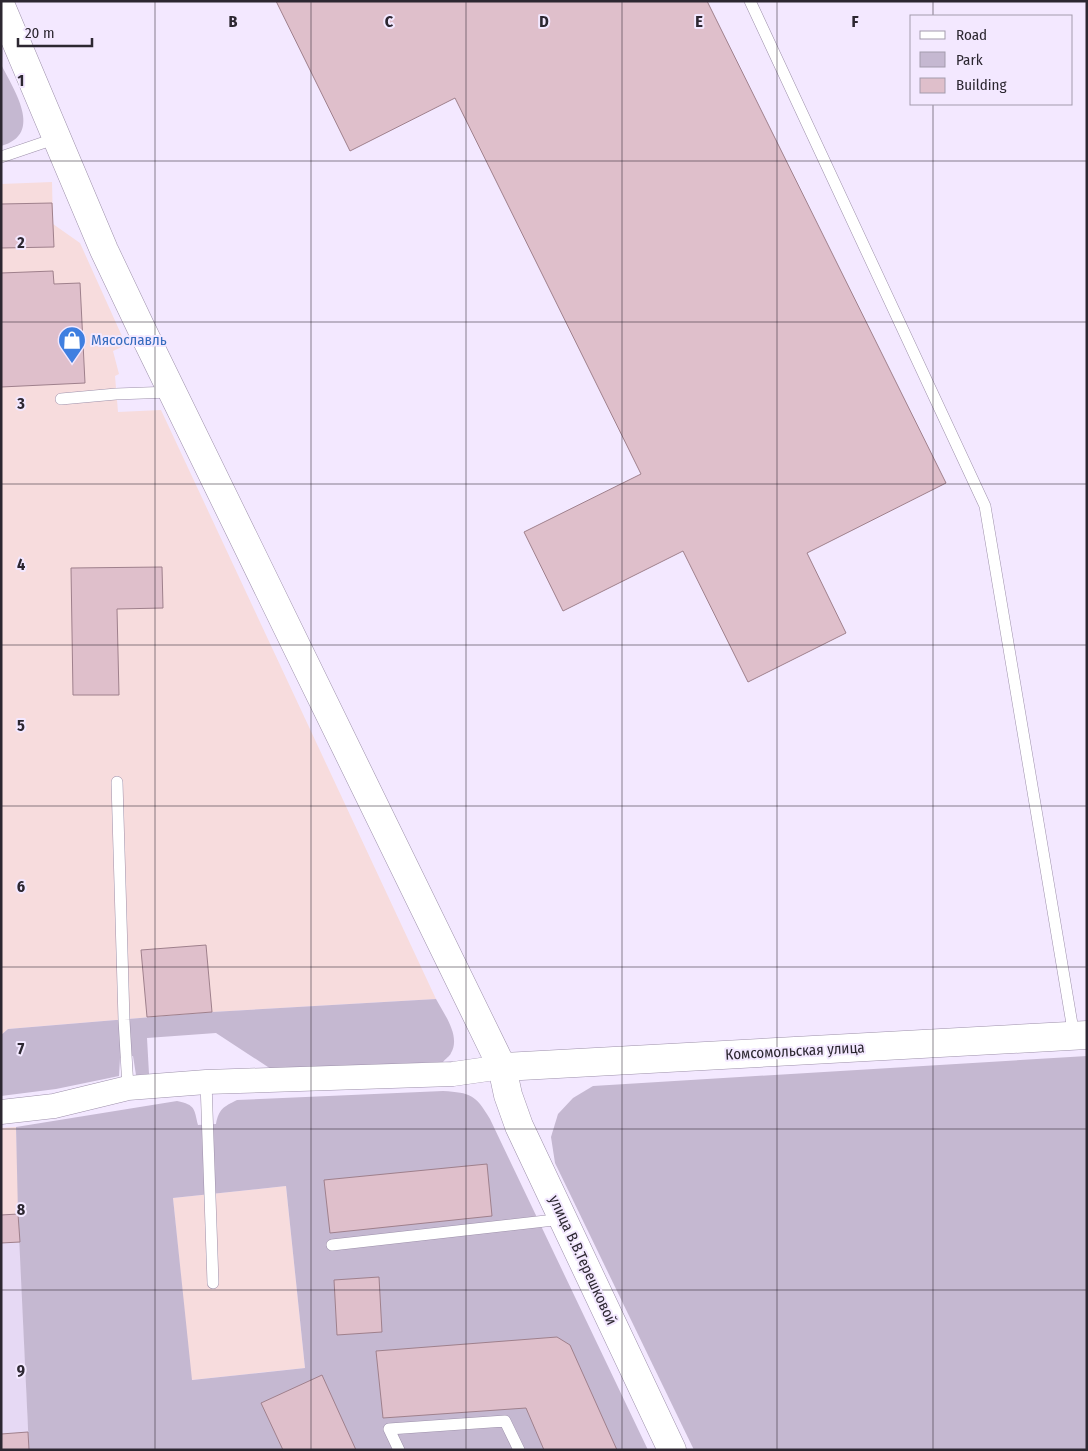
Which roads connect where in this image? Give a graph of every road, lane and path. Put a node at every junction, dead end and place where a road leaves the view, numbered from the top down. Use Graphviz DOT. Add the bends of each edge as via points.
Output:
graph roads {
  1 [pos="750,1"];
  2 [pos="1,6"];
  3 [pos="57,138"];
  4 [pos="1,158"];
  5 [pos="171,392"];
  6 [pos="61,399"];
  7 [pos="117,782"];
  8 [pos="1080,1035"];
  9 [pos="502,1067"];
  10 [pos="206,1082"];
  11 [pos="128,1088"];
  12 [pos="1,1112"];
  13 [pos="563,1219"];
  14 [pos="332,1245"];
  15 [pos="213,1283"];
  16 [pos="400,1450"];
  17 [pos="519,1450"];
  18 [pos="672,1450"];
  1 -- 8 [label="lane" via="985,506"];
  2 -- 3 [label="main road, улица В.В.Терешковой"];
  3 -- 4 [label="lane"];
  3 -- 5 [label="main road, улица В.В.Терешковой" via="104,250"];
  5 -- 6 [label="lane"];
  5 -- 9 [label="main road, улица В.В.Терешковой"];
  7 -- 11 [label="lane"];
  8 -- 9 [label="main road, Комсомольская улица"];
  9 -- 10 [label="street" via="453,1074"];
  9 -- 13 [label="main road, улица В.В.Терешковой" via="519,1126"];
  10 -- 11 [label="street"];
  10 -- 15 [label="lane"];
  11 -- 12 [label="street" via="54,1106"];
  13 -- 14 [label="lane"];
  13 -- 18 [label="main road, улица В.В.Терешковой"];
  16 -- 17 [label="lane" via="389,1429 505,1420"];
}
